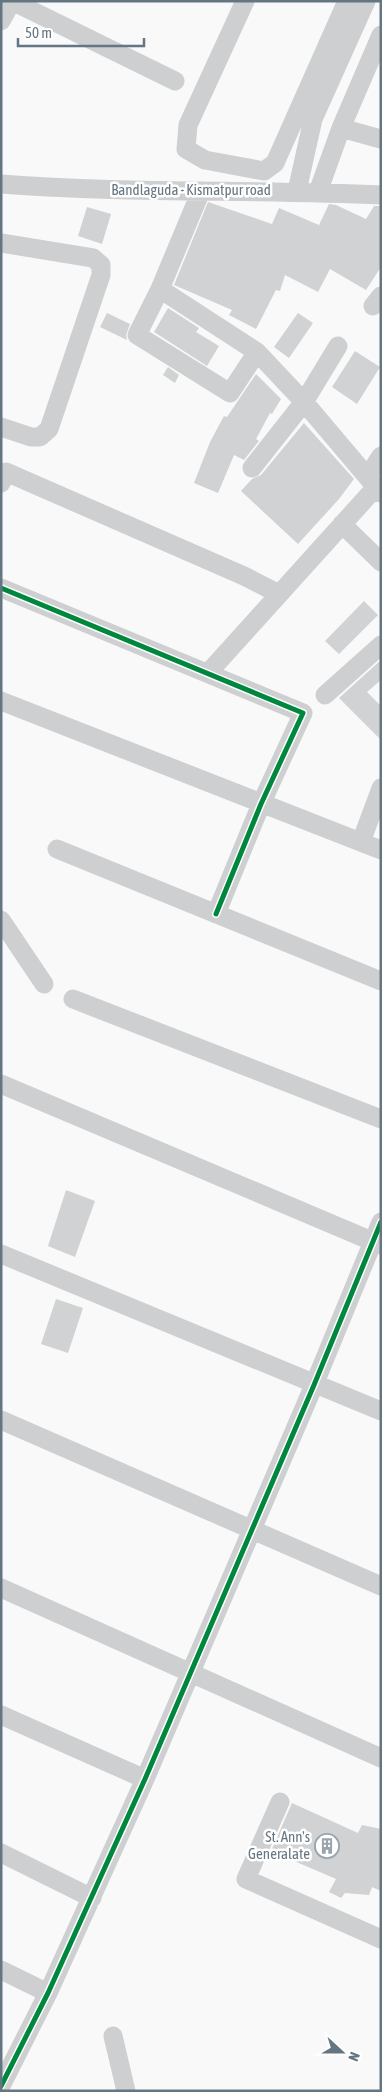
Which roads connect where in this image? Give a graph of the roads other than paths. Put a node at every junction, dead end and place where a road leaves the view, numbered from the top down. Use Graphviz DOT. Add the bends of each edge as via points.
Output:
graph roads {
  1 [pos="12,1"];
  2 [pos="245,1"];
  3 [pos="347,1"];
  4 [pos="366,1"];
  5 [pos="1,21"];
  6 [pos="381,35"];
  7 [pos="175,81"];
  8 [pos="341,128"];
  9 [pos="381,138"];
  10 [pos="1,184"];
  11 [pos="201,191"];
  12 [pos="297,191"];
  13 [pos="318,192"];
  14 [pos="381,195"];
  15 [pos="1,243"];
  16 [pos="160,289"];
  17 [pos="338,346"];
  18 [pos="257,352"];
  19 [pos="304,402"];
  20 [pos="1,427"];
  21 [pos="381,456"];
  22 [pos="252,468"];
  23 [pos="1,483"];
  24 [pos="375,485"];
  25 [pos="342,524"];
  26 [pos="381,562"];
  27 [pos="1,588"];
  28 [pos="279,594"];
  29 [pos="381,645"];
  30 [pos="208,673"];
  31 [pos="325,695"];
  32 [pos="1,701"];
  33 [pos="381,788"];
  34 [pos="261,804"];
  35 [pos="361,842"];
  36 [pos="57,849"];
  37 [pos="381,850"];
  38 [pos="216,914"];
  39 [pos="1,920"];
  40 [pos="381,981"];
  41 [pos="44,984"];
  42 [pos="73,1000"];
  43 [pos="1,1084"];
  44 [pos="381,1119"];
  45 [pos="381,1222"];
  46 [pos="377,1244"];
  47 [pos="1,1254"];
  48 [pos="314,1385"];
  49 [pos="381,1411"];
  50 [pos="1,1420"];
  51 [pos="252,1529"];
  52 [pos="381,1586"];
  53 [pos="1,1588"];
  54 [pos="190,1674"];
  55 [pos="1,1715"];
  56 [pos="381,1758"];
  57 [pos="145,1779"];
  58 [pos="280,1802"];
  59 [pos="1,1853"];
  60 [pos="92,1898"];
  61 [pos="381,1939"];
  62 [pos="1,1970"];
  63 [pos="48,1992"];
  64 [pos="113,2036"];
  65 [pos="3,2080"];
  66 [pos="126,2091"];
  1 -- 5 [label="street"];
  1 -- 7 [label="street"];
  2 -- 3 [label="street" via="188,125 186,149 205,160 264,171 275,163"];
  4 -- 12 [label="street" via="313,119"];
  6 -- 8 [label="street"];
  8 -- 9 [label="street"];
  8 -- 13 [label="street"];
  10 -- 11 [label="street, Bandlaguda - Kismatpur road"];
  11 -- 12 [label="street, Bandlaguda - Kismatpur road"];
  11 -- 16 [label="street"];
  12 -- 13 [label="street, Bandlaguda - Kismatpur road"];
  13 -- 14 [label="street, Bandlaguda - Kismatpur road"];
  15 -- 20 [label="street" via="93,258 101,265 101,275 49,429 40,437 31,437"];
  16 -- 18 [label="street"];
  16 -- 18 [label="street" via="137,336 230,393"];
  17 -- 19 [label="street"];
  18 -- 19 [label="street"];
  19 -- 22 [label="street"];
  19 -- 24 [label="street"];
  21 -- 24 [label="street"];
  23 -- 28 [label="street" via="6,472"];
  24 -- 25 [label="street"];
  25 -- 26 [label="street"];
  25 -- 28 [label="street"];
  27 -- 30 [label="street"];
  28 -- 30 [label="street"];
  29 -- 31 [label="street"];
  30 -- 34 [label="street" via="303,713"];
  32 -- 34 [label="street"];
  33 -- 35 [label="street"];
  34 -- 35 [label="street"];
  34 -- 38 [label="street"];
  35 -- 37 [label="street"];
  36 -- 38 [label="street"];
  38 -- 40 [label="street"];
  39 -- 41 [label="street"];
  42 -- 44 [label="street"];
  43 -- 46 [label="street"];
  45 -- 46 [label="street"];
  46 -- 48 [label="street"];
  47 -- 48 [label="street"];
  48 -- 49 [label="street"];
  48 -- 51 [label="street"];
  50 -- 51 [label="street"];
  51 -- 52 [label="street"];
  51 -- 54 [label="street"];
  53 -- 54 [label="street"];
  54 -- 56 [label="street"];
  54 -- 57 [label="street"];
  55 -- 57 [label="street"];
  57 -- 60 [label="street"];
  58 -- 61 [label="street" via="246,1879"];
  59 -- 60 [label="street"];
  60 -- 63 [label="street"];
  62 -- 63 [label="street"];
  63 -- 65 [label="street"];
  64 -- 66 [label="street"];
}
